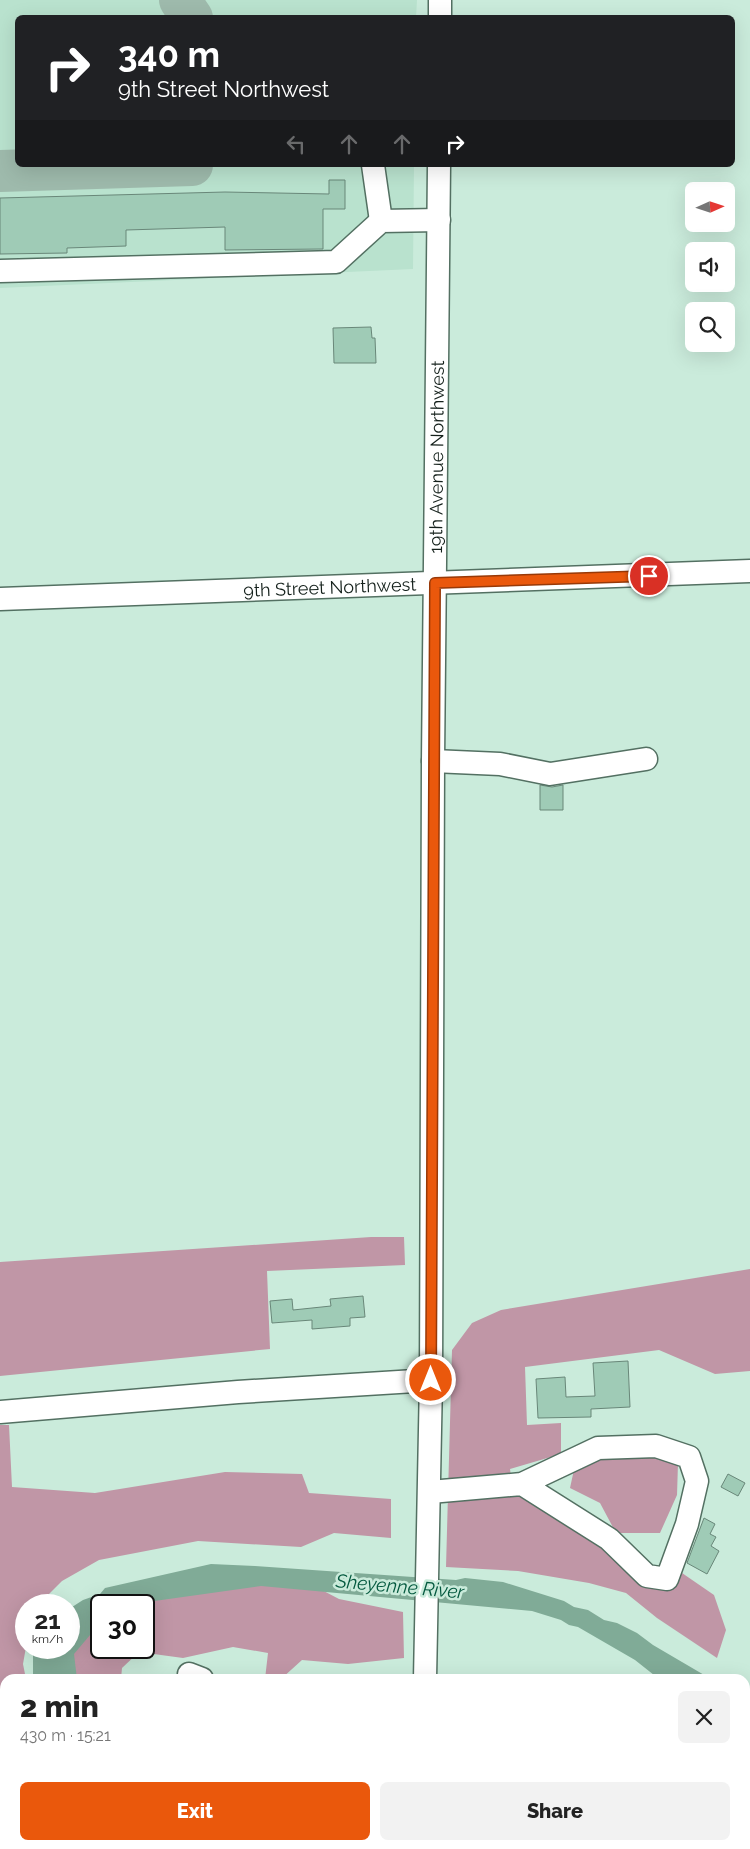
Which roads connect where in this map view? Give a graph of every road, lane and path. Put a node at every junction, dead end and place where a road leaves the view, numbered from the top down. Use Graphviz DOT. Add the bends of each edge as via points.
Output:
graph roads {
  1 [pos="440,0"];
  2 [pos="440,15"];
  3 [pos="372,167"];
  4 [pos="439,167"];
  5 [pos="380,220"];
  6 [pos="439,220"];
  7 [pos="0,270"];
  8 [pos="750,571"];
  9 [pos="435,583"];
  10 [pos="0,599"];
  11 [pos="646,759"];
  12 [pos="434,761"];
  13 [pos="431,1380"];
  14 [pos="0,1412"];
  15 [pos="522,1484"];
  16 [pos="430,1492"];
  17 [pos="425,1674"];
  1 -- 2 [label="street"];
  3 -- 5 [label="street"];
  4 -- 6 [label="street, 19th Avenue Northwest"];
  5 -- 6 [label="street"];
  5 -- 7 [label="street" via="336,262"];
  6 -- 9 [label="street, 19th Avenue Northwest"];
  8 -- 9 [label="street, 9th Street Northwest"];
  9 -- 10 [label="street, 9th Street Northwest"];
  9 -- 12 [label="street, 19th Avenue Northwest"];
  11 -- 12 [label="street" via="550,774 500,764"];
  12 -- 13 [label="street, 19th Avenue Northwest"];
  13 -- 14 [label="street"];
  13 -- 16 [label="street, 19th Avenue Northwest"];
  15 -- 15 [label="street" via="598,1448 656,1446 689,1457 697,1481 687,1524 668,1579 646,1576 609,1539"];
  15 -- 16 [label="street"];
  16 -- 17 [label="street, 19th Avenue Northwest"];
}
